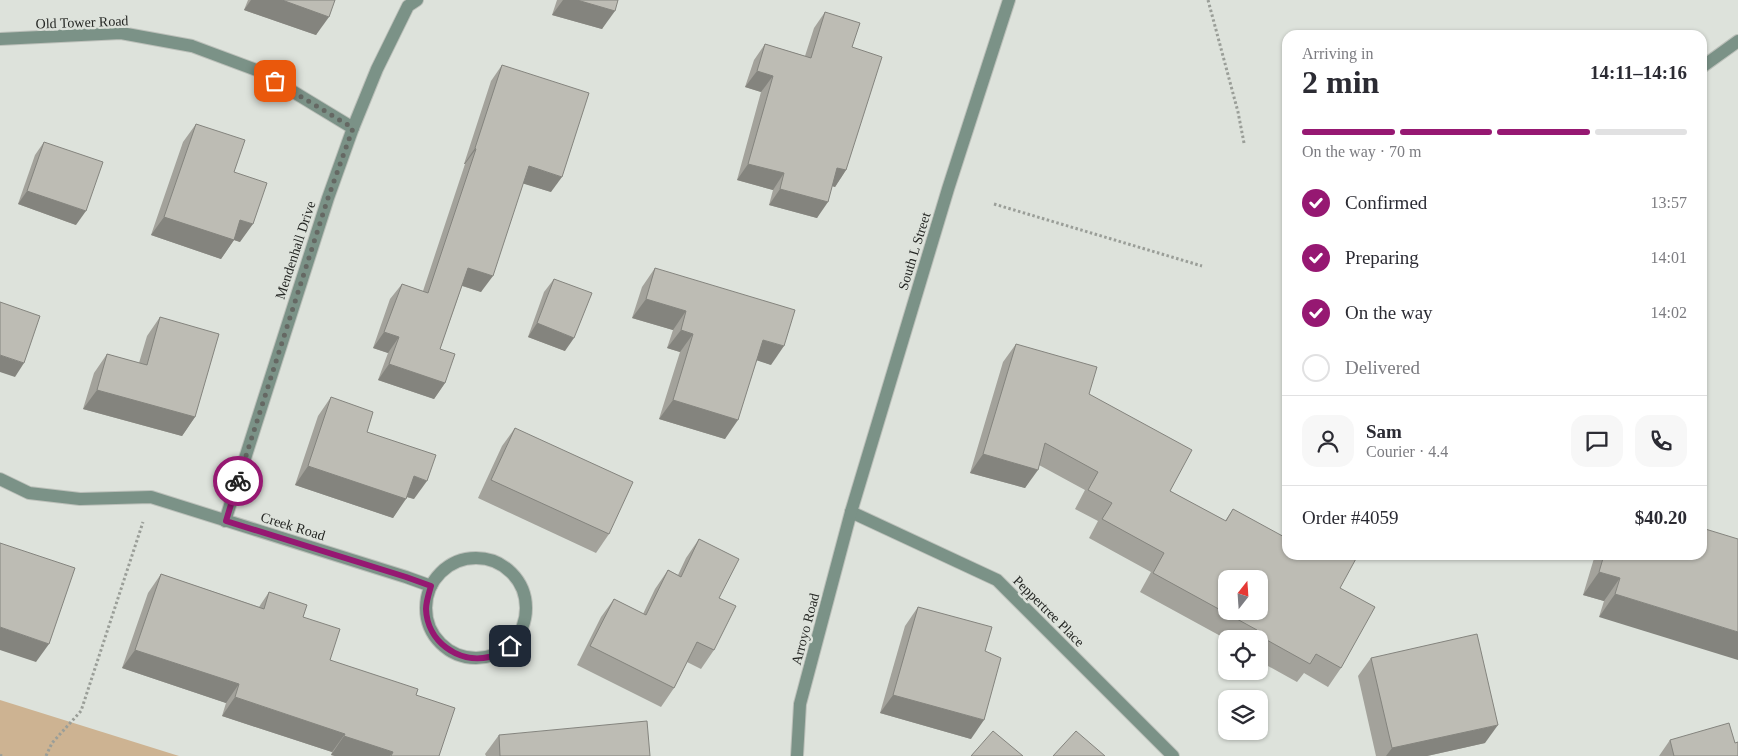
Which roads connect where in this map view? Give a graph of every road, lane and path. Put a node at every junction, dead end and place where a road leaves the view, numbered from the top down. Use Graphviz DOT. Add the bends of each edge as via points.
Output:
graph roads {
  1 [pos="417,0"];
  2 [pos="1009,0"];
  3 [pos="1208,0"];
  4 [pos="0,39"];
  5 [pos="1738,41"];
  6 [pos="1707,63"];
  7 [pos="353,128"];
  8 [pos="1244,143"];
  9 [pos="994,204"];
  10 [pos="1202,266"];
  11 [pos="0,479"];
  12 [pos="151,497"];
  13 [pos="851,512"];
  14 [pos="226,521"];
  15 [pos="431,586"];
  16 [pos="46,756"];
  17 [pos="797,756"];
  18 [pos="1173,756"];
  1 -- 7 [label="street, Mendenhall Drive" via="408,6"];
  2 -- 13 [label="street, South L Street" via="948,189"];
  3 -- 8 [label="path"];
  4 -- 7 [label="street, Old Tower Road" via="121,33 192,46 259,71"];
  5 -- 6 [label="street"];
  7 -- 14 [label="street, Mendenhall Drive"];
  9 -- 10 [label="path"];
  11 -- 12 [label="street, Creek Road" via="28,493 80,500"];
  12 -- 14 [label="street, Creek Road"];
  12 -- 16 [label="path" via="81,711 52,743"];
  13 -- 17 [label="street, Arroyo Road" via="800,704"];
  13 -- 18 [label="street, Peppertree Place" via="998,580"];
  14 -- 15 [label="street, Creek Road"];
  15 -- 15 [label="street" via="426,609 431,631 446,649 467,658 490,657 510,646 523,628 527,605 520,584 506,568 485,559 464,560 444,570"];
}
